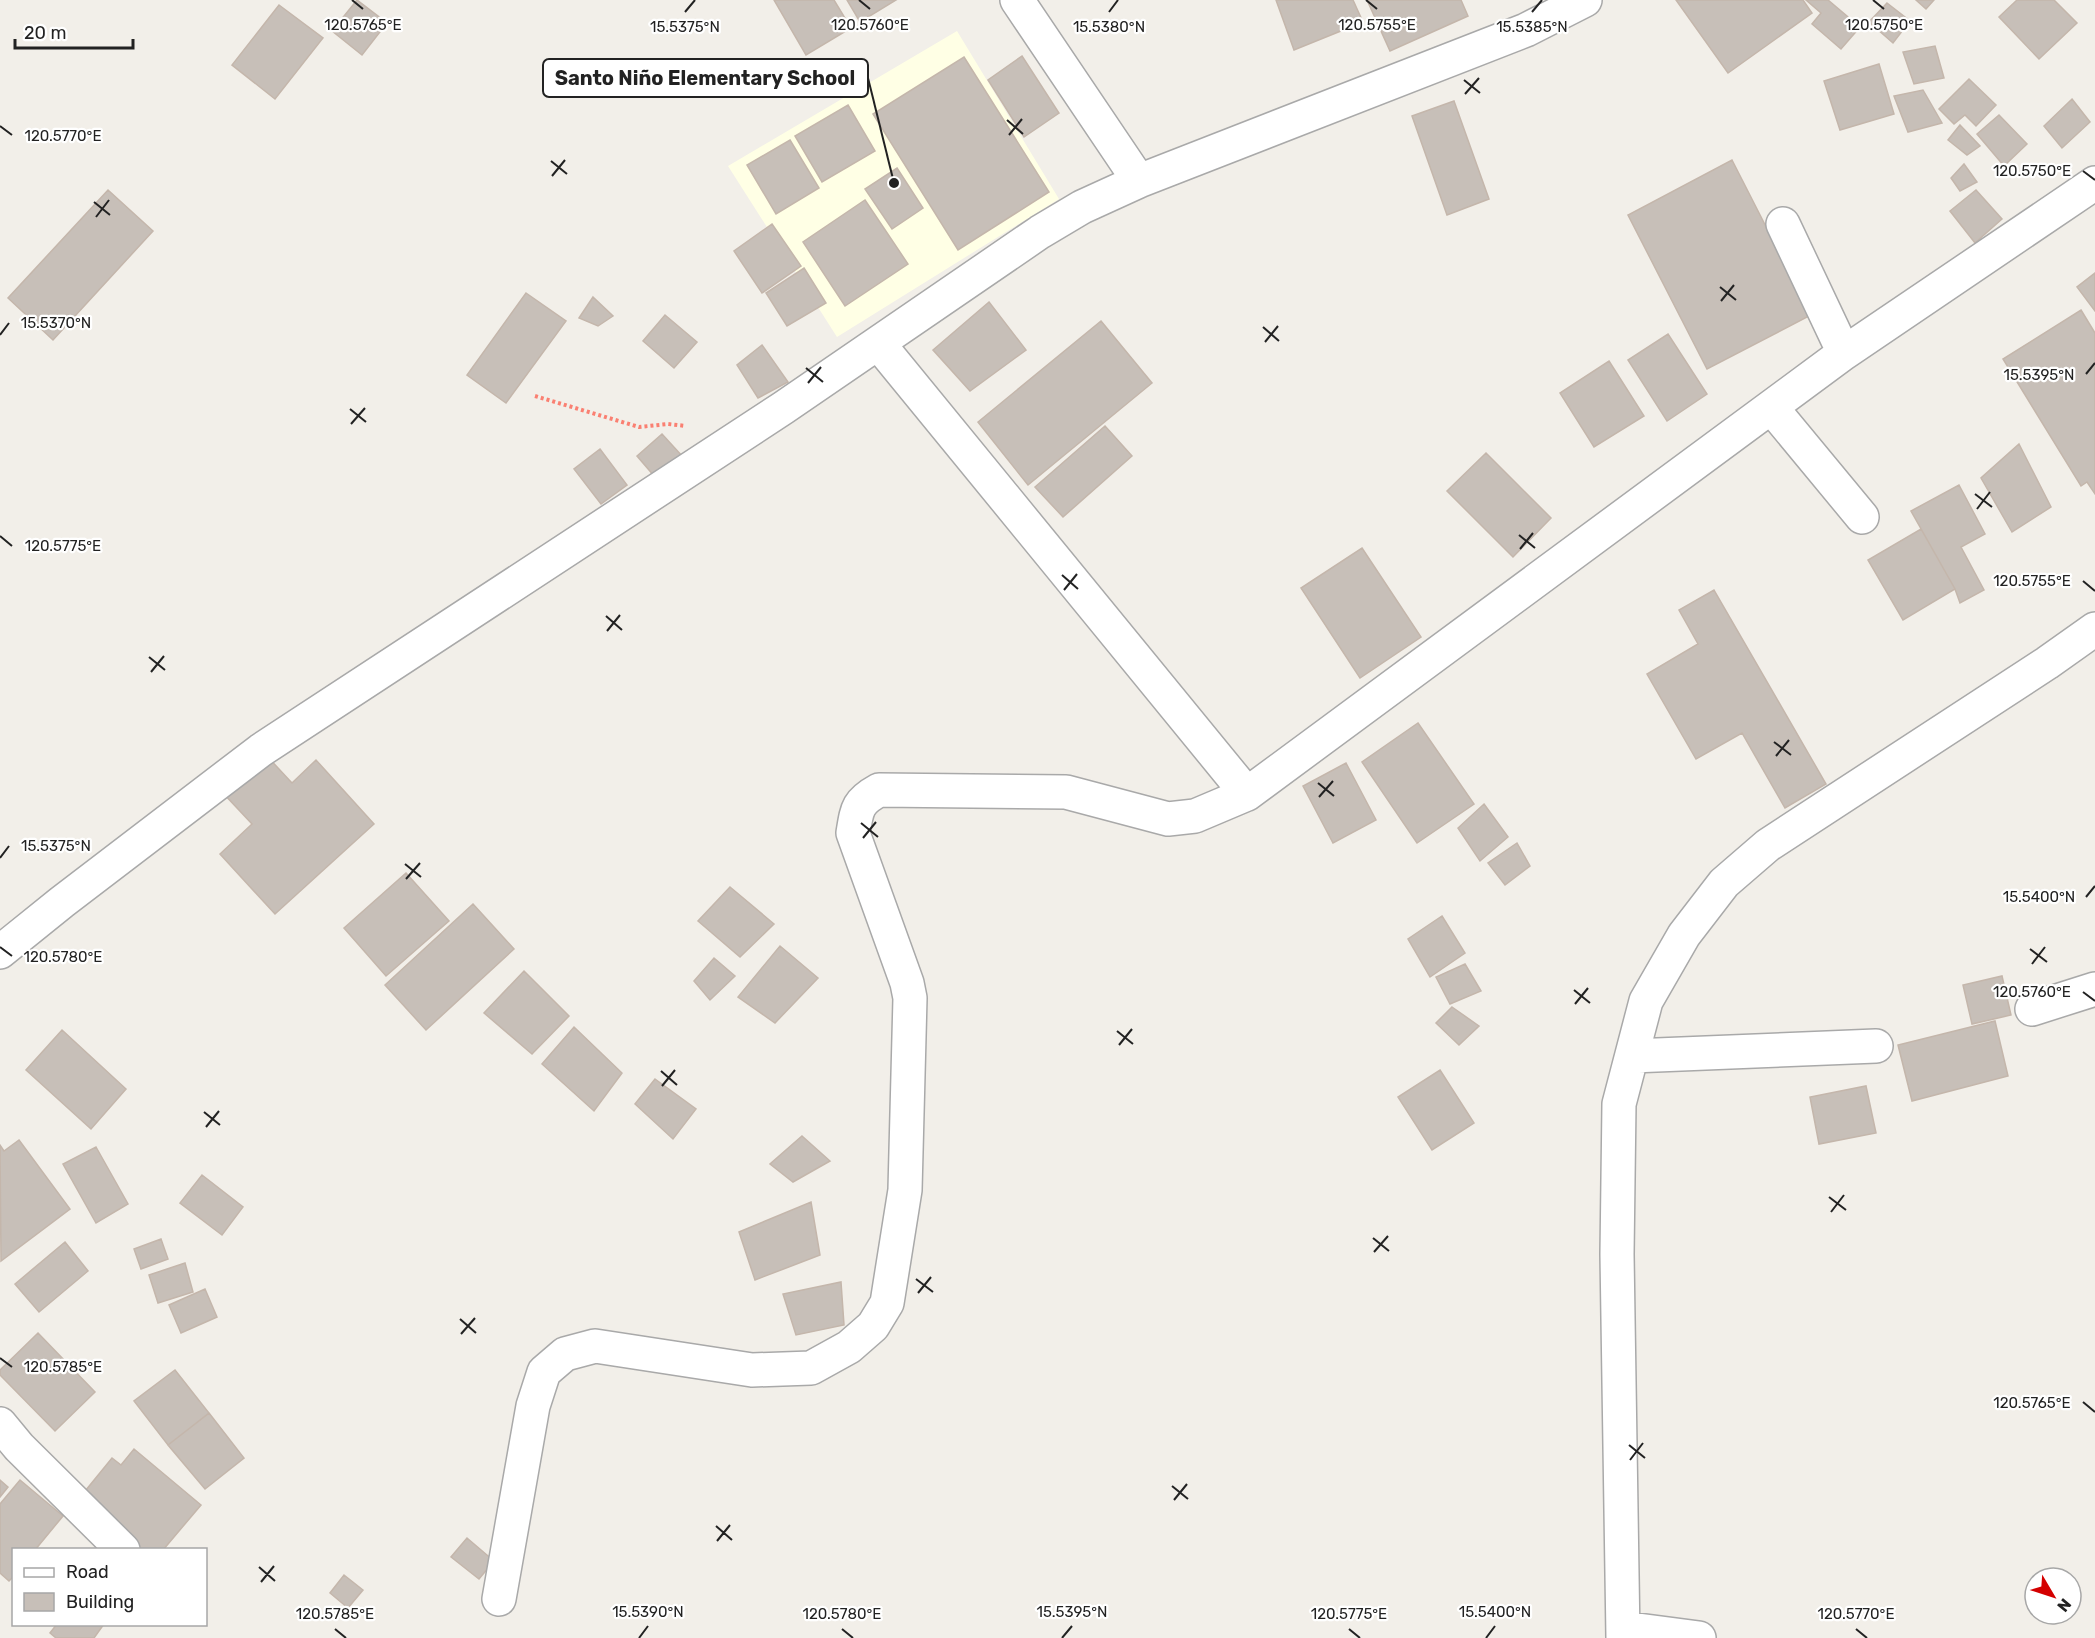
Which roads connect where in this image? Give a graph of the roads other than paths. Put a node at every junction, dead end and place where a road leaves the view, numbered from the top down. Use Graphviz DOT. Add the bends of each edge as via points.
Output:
graph roads {
  1 [pos="1017,0"];
  2 [pos="1578,2"];
  3 [pos="1139,181"];
  4 [pos="2095,183"];
  5 [pos="1783,224"];
  6 [pos="878,343"];
  7 [pos="1844,353"];
  8 [pos="1771,407"];
  9 [pos="1862,517"];
  10 [pos="2095,629"];
  11 [pos="1247,794"];
  12 [pos="0,952"];
  13 [pos="2095,989"];
  14 [pos="2032,1009"];
  15 [pos="1876,1046"];
  16 [pos="1632,1056"];
  17 [pos="0,1424"];
  18 [pos="121,1548"];
  19 [pos="500,1599"];
  20 [pos="1623,1633"];
  21 [pos="1699,1638"];
  1 -- 3 [label="street"];
  2 -- 3 [label="street" via="1526,30"];
  3 -- 6 [label="street" via="1040,232"];
  4 -- 7 [label="street"];
  5 -- 7 [label="street"];
  6 -- 11 [label="street"];
  6 -- 12 [label="street" via="261,750"];
  7 -- 8 [label="street"];
  8 -- 9 [label="street"];
  8 -- 11 [label="street"];
  10 -- 16 [label="street" via="1768,845 1724,883 1684,935 1646,1001"];
  11 -- 19 [label="street" via="1194,816 1168,819 1066,792 879,790 865,798 857,811 853,833 910,998 905,1190 887,1303 873,1326 849,1347 811,1368 752,1370 594,1346 566,1354 544,1372 533,1406"];
  13 -- 14 [label="street"];
  15 -- 16 [label="street"];
  16 -- 20 [label="street" via="1619,1104 1617,1208"];
  17 -- 18 [label="street"];
  20 -- 21 [label="street"];
}
